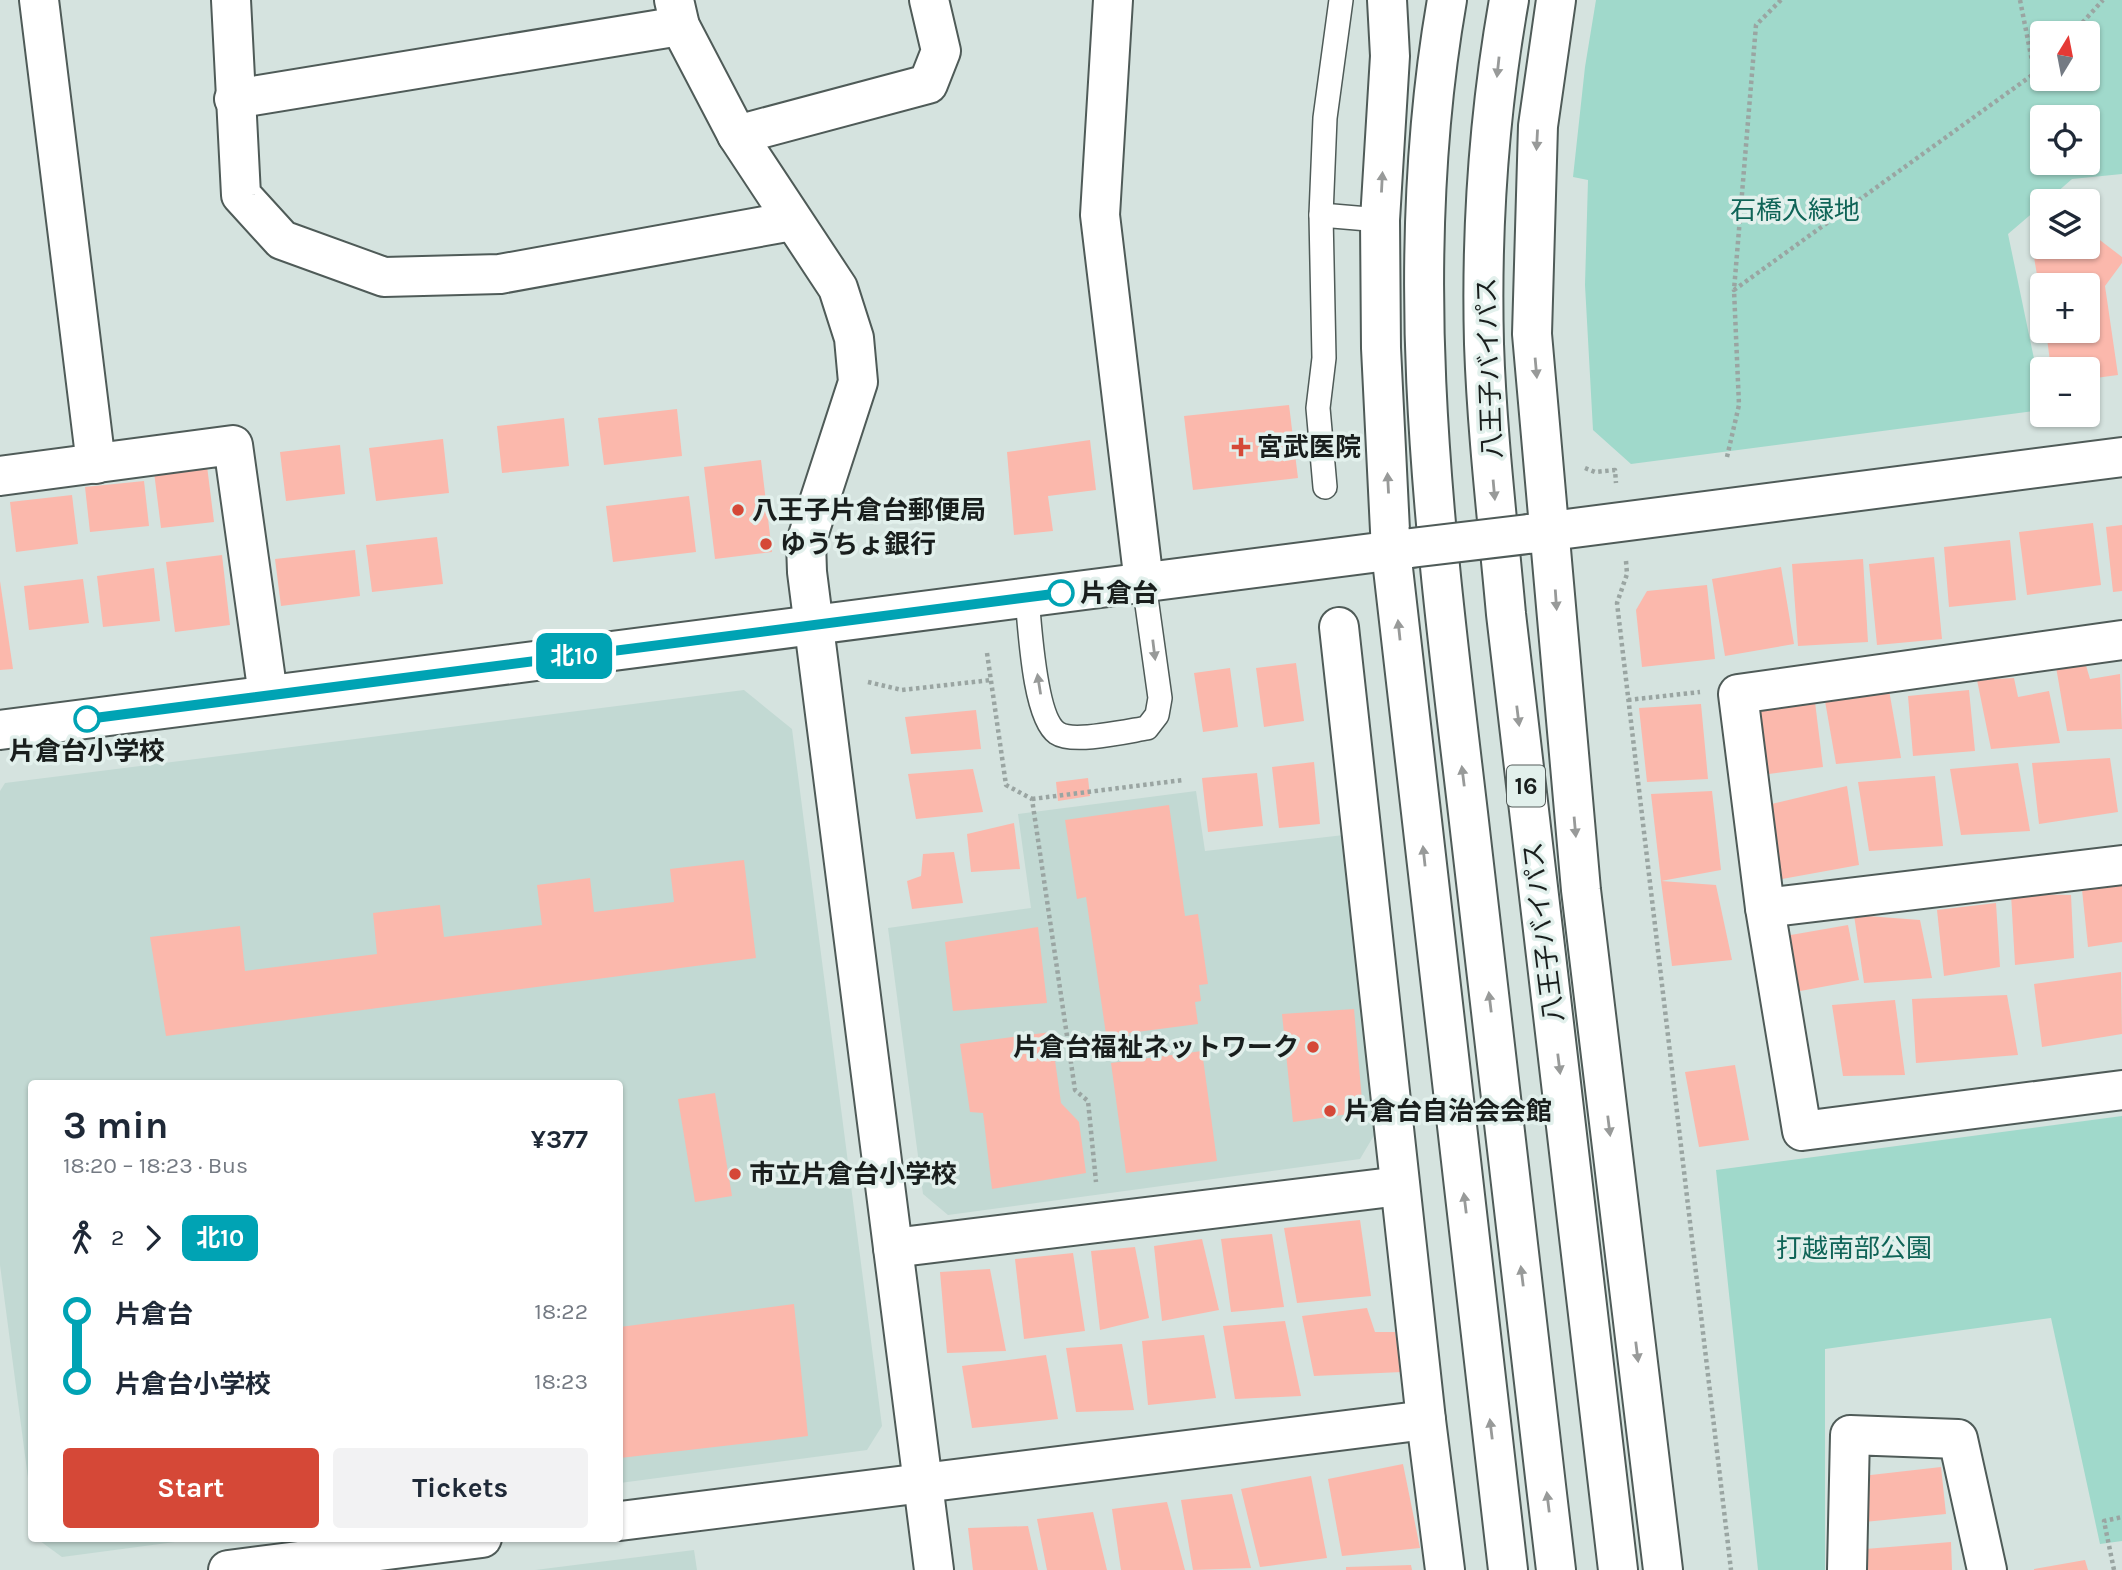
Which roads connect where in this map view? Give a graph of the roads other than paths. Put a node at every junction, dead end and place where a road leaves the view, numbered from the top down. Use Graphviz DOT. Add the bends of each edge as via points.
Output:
graph roads {
  1 [pos="39,0"];
  2 [pos="231,0"];
  3 [pos="929,0"];
  4 [pos="1113,0"];
  5 [pos="1341,0"];
  6 [pos="1387,0"];
  7 [pos="1447,0"];
  8 [pos="1509,0"];
  9 [pos="1556,0"];
  10 [pos="677,13"];
  11 [pos="234,99"];
  12 [pos="737,135"];
  13 [pos="1321,215"];
  14 [pos="1380,220"];
  15 [pos="792,221"];
  16 [pos="2122,457"];
  17 [pos="96,464"];
  18 [pos="0,476"];
  19 [pos="1325,487"];
  20 [pos="1539,533"];
  21 [pos="1401,550"];
  22 [pos="1144,583"];
  23 [pos="1027,598"];
  24 [pos="814,626"];
  25 [pos="1339,627"];
  26 [pos="2122,640"];
  27 [pos="268,695"];
  28 [pos="0,730"];
  29 [pos="2122,865"];
  30 [pos="1430,908"];
  31 [pos="1765,908"];
  32 [pos="1371,915"];
  33 [pos="2122,1090"];
  34 [pos="1400,1186"];
  35 [pos="893,1248"];
  36 [pos="1426,1420"];
  37 [pos="923,1483"];
  38 [pos="623,1521"];
  39 [pos="451,1542"];
  40 [pos="239,1569"];
  41 [pos="934,1570"];
  42 [pos="1445,1570"];
  43 [pos="1508,1570"];
  44 [pos="1556,1570"];
  45 [pos="1618,1570"];
  46 [pos="1663,1570"];
  47 [pos="1847,1570"];
  48 [pos="1987,1570"];
  1 -- 17 [label="main road"];
  2 -- 11 [label="main road"];
  3 -- 12 [label="main road" via="941,51 928,84"];
  4 -- 22 [label="main road" via="1100,215"];
  5 -- 13 [label="lane" via="1325,118"];
  14 -- 6 [label="main road, one-way" via="1391,56"];
  44 -- 7 [label="main road, one-way" via="1446,621 1422,345 1429,135"];
  8 -- 45 [label="main road, 八王子バイパス / 16, one-way" via="1493,111 1485,224 1484,344 1492,471"];
  9 -- 20 [label="main road, one-way" via="1538,126 1532,334"];
  10 -- 11 [label="main road"];
  10 -- 12 [label="main road"];
  11 -- 15 [label="main road" via="241,195 282,240 384,277 500,274"];
  12 -- 15 [label="main road"];
  13 -- 14 [label="lane"];
  13 -- 19 [label="lane" via="1324,358 1318,408"];
  21 -- 14 [label="main road, one-way" via="1381,348"];
  15 -- 24 [label="main road" via="838,288 854,338 858,382 806,542"];
  16 -- 20 [label="main road"];
  17 -- 18 [label="main road"];
  17 -- 27 [label="main road" via="233,445"];
  20 -- 21 [label="main road, bridge"];
  20 -- 46 [label="main road, one-way"];
  21 -- 22 [label="main road"];
  30 -- 21 [label="main road, one-way"];
  22 -- 23 [label="main road"];
  22 -- 23 [label="lane, one-way" via="1160,698 1157,715 1147,728 1075,738 1057,733 1043,715"];
  23 -- 24 [label="main road"];
  24 -- 27 [label="main road"];
  24 -- 35 [label="main road"];
  25 -- 32 [label="main road"];
  26 -- 31 [label="main road" via="1738,694"];
  27 -- 28 [label="main road"];
  29 -- 31 [label="main road"];
  30 -- 32 [label="main road"];
  43 -- 30 [label="main road, one-way"];
  31 -- 33 [label="main road" via="1802,1131"];
  32 -- 34 [label="main road"];
  34 -- 35 [label="main road"];
  34 -- 36 [label="main road"];
  35 -- 37 [label="main road"];
  36 -- 37 [label="main road"];
  36 -- 42 [label="main road"];
  37 -- 38 [label="main road"];
  37 -- 41 [label="main road"];
  39 -- 40 [label="main road"];
  47 -- 48 [label="main road" via="1850,1435 1958,1438"];
}
